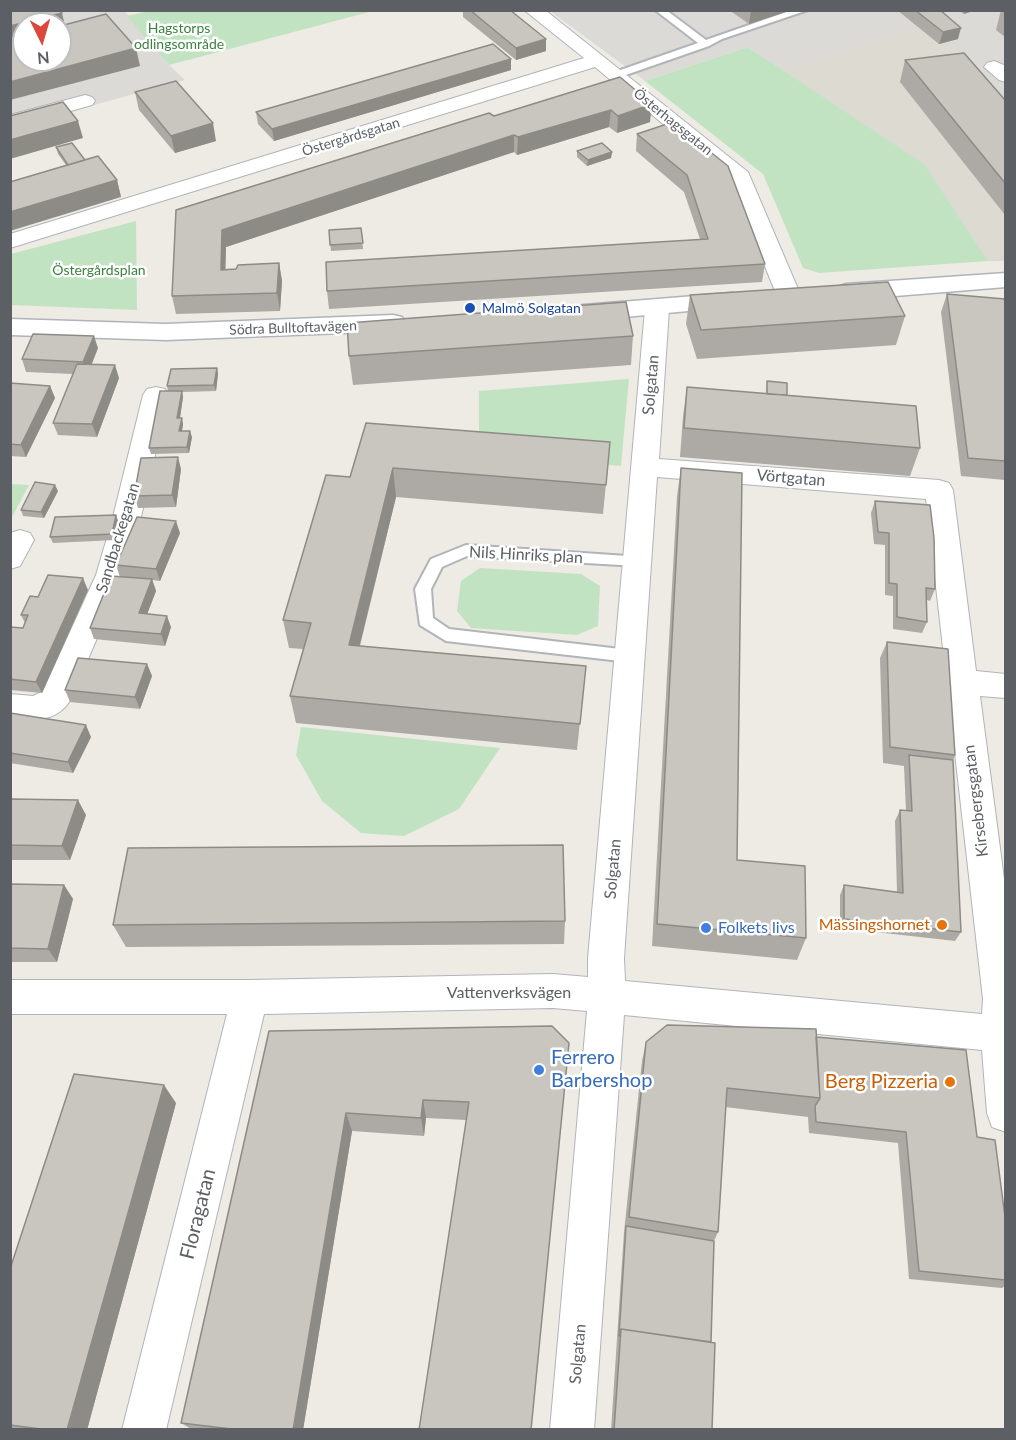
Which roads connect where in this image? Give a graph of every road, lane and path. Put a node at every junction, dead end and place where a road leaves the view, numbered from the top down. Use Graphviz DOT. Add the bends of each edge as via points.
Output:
graph roads {
  1 [pos="532,10"];
  2 [pos="659,10"];
  3 [pos="804,10"];
  4 [pos="705,44"];
  5 [pos="598,60"];
  6 [pos="552,75"];
  7 [pos="616,75"];
  8 [pos="86,101"];
  9 [pos="10,122"];
  10 [pos="413,138"];
  11 [pos="151,199"];
  12 [pos="189,207"];
  13 [pos="10,241"];
  14 [pos="1005,280"];
  15 [pos="788,296"];
  16 [pos="657,309"];
  17 [pos="554,314"];
  18 [pos="417,322"];
  19 [pos="10,327"];
  20 [pos="156,395"];
  21 [pos="644,466"];
  22 [pos="939,490"];
  23 [pos="637,561"];
  24 [pos="629,656"];
  25 [pos="962,682"];
  26 [pos="1005,686"];
  27 [pos="10,706"];
  28 [pos="607,996"];
  29 [pos="10,997"];
  30 [pos="250,997"];
  31 [pos="1003,1033"];
  32 [pos="1005,1113"];
  33 [pos="144,1430"];
  34 [pos="572,1430"];
  1 -- 5 [label="street, Österhagsgatan"];
  2 -- 4 [label="lane"];
  3 -- 4 [label="lane"];
  4 -- 7 [label="lane"];
  5 -- 6 [label="street, Östergårdsgatan"];
  5 -- 7 [label="street, Österhagsgatan"];
  6 -- 10 [label="street, Östergårdsgatan" via="565,88 560,92"];
  6 -- 11 [label="street, Östergårdsgatan"];
  7 -- 15 [label="street, Österhagsgatan" via="740,177"];
  8 -- 9 [label="street"];
  11 -- 12 [label="street" via="170,209"];
  11 -- 13 [label="street, Östergårdsgatan"];
  14 -- 15 [label="street"];
  15 -- 16 [label="street"];
  16 -- 17 [label="street"];
  16 -- 21 [label="street, Solgatan"];
  18 -- 19 [label="street, Södra Bulltoftavägen" via="316,322 165,332"];
  20 -- 27 [label="street, Sandbackegatan" via="110,575 55,699 37,709"];
  21 -- 22 [label="street, Vörtgatan"];
  21 -- 23 [label="street, Solgatan"];
  22 -- 25 [label="street, Kirsebergsgatan"];
  23 -- 24 [label="street, Solgatan"];
  23 -- 24 [label="lane, Nils Hinriks plan" via="466,550 436,563 423,589 425,621 447,635"];
  24 -- 28 [label="street, Solgatan" via="606,958"];
  25 -- 26 [label="street"];
  25 -- 31 [label="street, Kirsebergsgatan"];
  28 -- 30 [label="street, Vattenverksvägen" via="553,991"];
  28 -- 31 [label="street, Vattenverksvägen"];
  28 -- 34 [label="street, Solgatan"];
  29 -- 30 [label="street, Vattenverksvägen"];
  30 -- 33 [label="street, Floragatan"];
  31 -- 32 [label="street, Kirsebergsgatan"];
}
